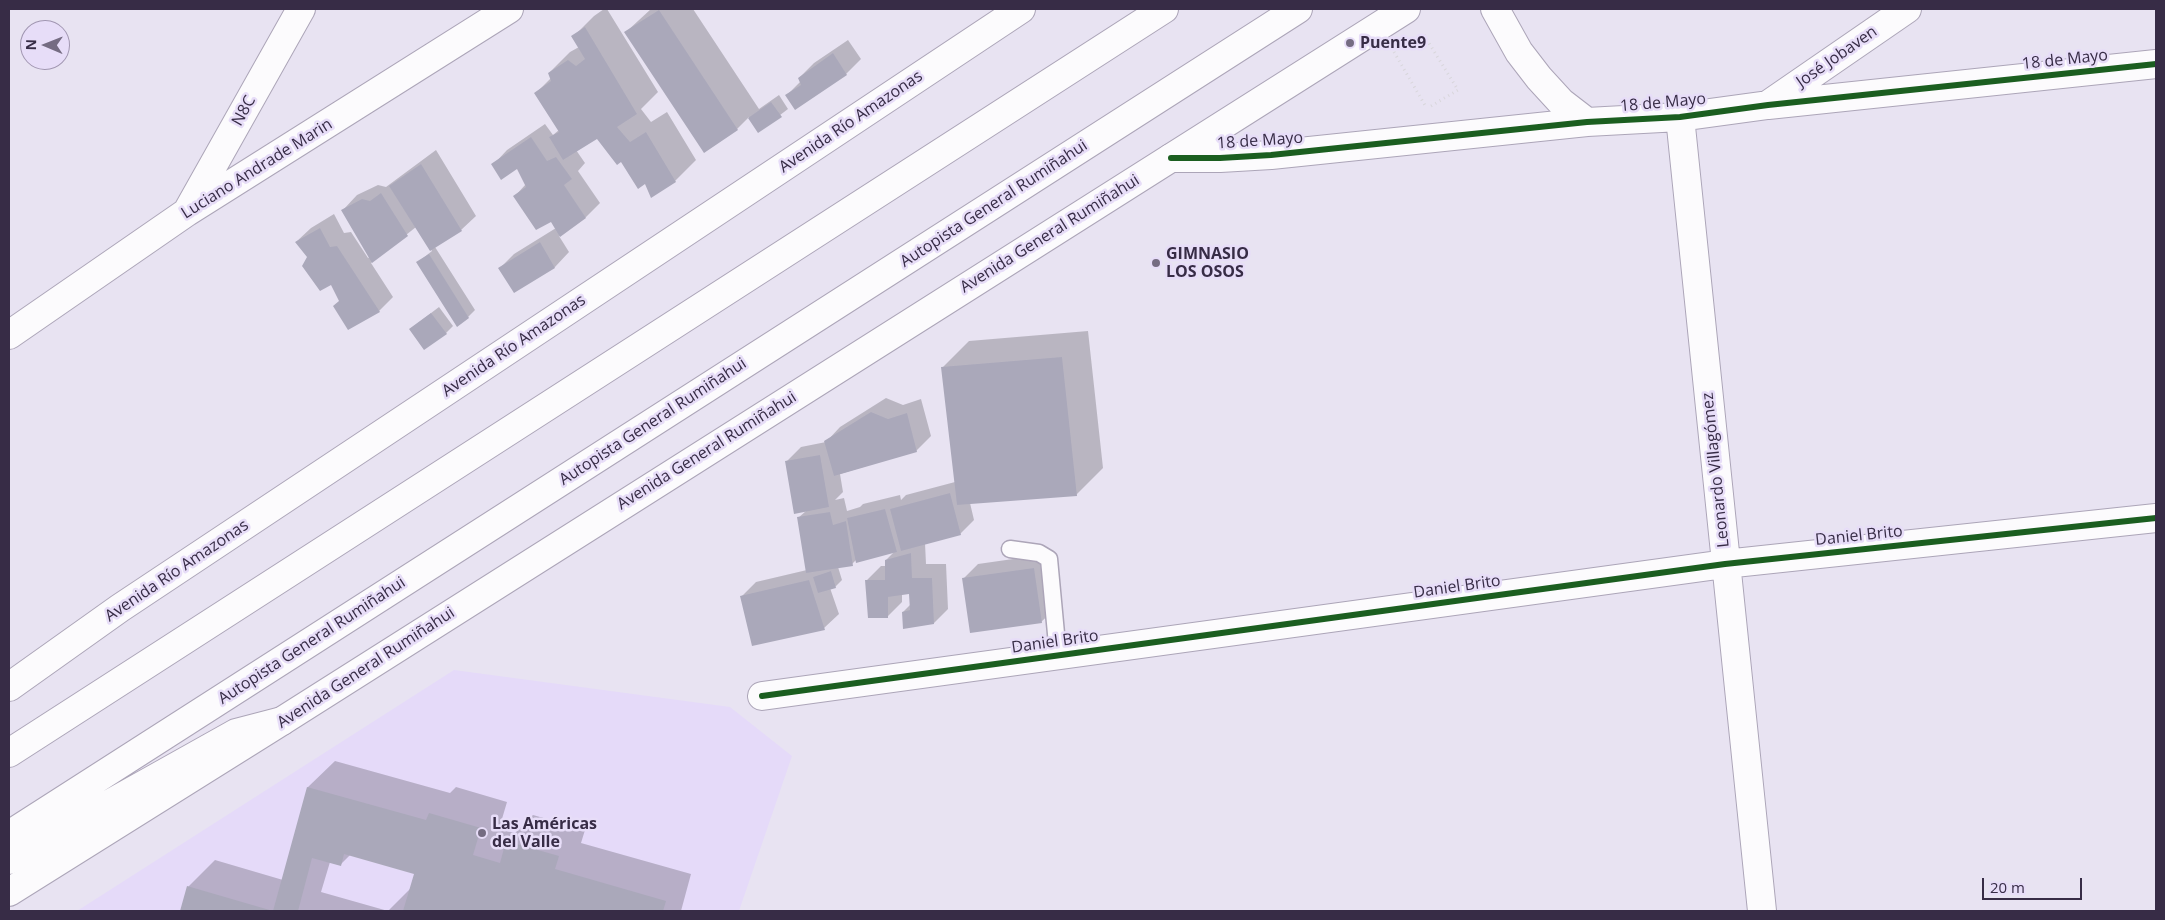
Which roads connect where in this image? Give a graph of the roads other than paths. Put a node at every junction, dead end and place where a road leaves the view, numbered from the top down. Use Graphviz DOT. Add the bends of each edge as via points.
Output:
graph roads {
  1 [pos="301,9"];
  2 [pos="509,9"];
  3 [pos="1021,9"];
  4 [pos="1164,9"];
  5 [pos="1298,9"];
  6 [pos="1406,9"];
  7 [pos="1496,9"];
  8 [pos="1907,9"];
  9 [pos="2156,64"];
  10 [pos="1768,105"];
  11 [pos="1680,117"];
  12 [pos="1587,122"];
  13 [pos="1171,158"];
  14 [pos="187,212"];
  15 [pos="9,335"];
  16 [pos="2156,518"];
  17 [pos="1010,549"];
  18 [pos="1725,564"];
  19 [pos="1058,655"];
  20 [pos="9,687"];
  21 [pos="762,696"];
  22 [pos="282,721"];
  23 [pos="9,753"];
  24 [pos="9,836"];
  25 [pos="9,860"];
  26 [pos="9,892"];
  27 [pos="1762,911"];
  1 -- 14 [label="main road, N8C"];
  2 -- 14 [label="main road, Luciano Andrade Marin"];
  3 -- 20 [label="main road, Avenida Río Amazonas" via="120,608"];
  4 -- 23 [label="main road"];
  5 -- 24 [label="main road, Autopista General Rumiñahui"];
  6 -- 13 [label="main road, Avenida General Rumiñahui"];
  7 -- 12 [label="main road" via="1519,52 1539,78 1561,102"];
  8 -- 10 [label="main road, José Jobaven"];
  9 -- 10 [label="main road, 18 de Mayo"];
  10 -- 11 [label="main road, 18 de Mayo"];
  11 -- 12 [label="main road, 18 de Mayo"];
  11 -- 18 [label="main road, Leonardo Villagómez"];
  12 -- 13 [label="main road, 18 de Mayo" via="1271,155"];
  13 -- 22 [label="main road, Avenida General Rumiñahui"];
  14 -- 15 [label="main road, Luciano Andrade Marin"];
  16 -- 18 [label="main road, Daniel Brito"];
  17 -- 19 [label="lane" via="1039,553 1049,559"];
  18 -- 19 [label="main road, Daniel Brito"];
  18 -- 27 [label="main road, Leonardo Villagómez"];
  19 -- 21 [label="main road, Daniel Brito"];
  22 -- 25 [label="main road" via="236,733"];
  22 -- 26 [label="main road, Avenida General Rumiñahui"];
}
